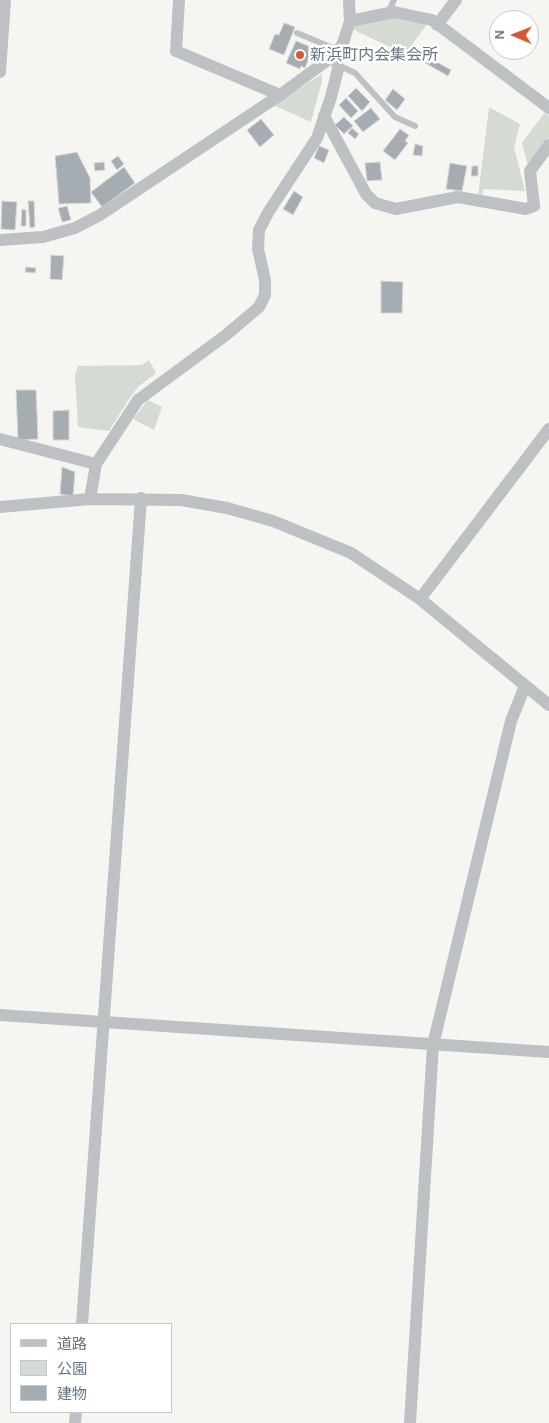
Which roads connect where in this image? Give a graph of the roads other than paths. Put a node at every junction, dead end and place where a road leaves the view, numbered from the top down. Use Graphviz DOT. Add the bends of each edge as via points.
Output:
graph roads {
  1 [pos="5,0"];
  2 [pos="179,0"];
  3 [pos="348,0"];
  4 [pos="394,0"];
  5 [pos="456,0"];
  6 [pos="388,13"];
  7 [pos="350,21"];
  8 [pos="437,25"];
  9 [pos="297,33"];
  10 [pos="337,56"];
  11 [pos="0,72"];
  12 [pos="280,95"];
  13 [pos="549,108"];
  14 [pos="324,116"];
  15 [pos="415,126"];
  16 [pos="549,145"];
  17 [pos="0,240"];
  18 [pos="549,429"];
  19 [pos="0,439"];
  20 [pos="96,464"];
  21 [pos="141,498"];
  22 [pos="90,499"];
  23 [pos="0,507"];
  24 [pos="420,599"];
  25 [pos="526,686"];
  26 [pos="549,705"];
  27 [pos="0,1014"];
  28 [pos="102,1023"];
  29 [pos="432,1044"];
  30 [pos="549,1052"];
  31 [pos="82,1323"];
  32 [pos="410,1423"];
  1 -- 11 [label="street"];
  2 -- 12 [label="street" via="176,51"];
  3 -- 7 [label="street"];
  4 -- 6 [label="lane"];
  5 -- 8 [label="street"];
  6 -- 7 [label="street"];
  6 -- 8 [label="street" via="408,14 432,20"];
  7 -- 10 [label="street"];
  8 -- 13 [label="street"];
  9 -- 10 [label="lane"];
  10 -- 12 [label="street"];
  10 -- 14 [label="street" via="331,97"];
  10 -- 15 [label="lane" via="395,117"];
  12 -- 17 [label="street" via="100,215 75,228 43,237"];
  14 -- 16 [label="street" via="366,194 375,203 396,208 458,197 526,209 534,206 530,171"];
  14 -- 20 [label="street" via="317,138 268,211 259,230 258,249 265,295 259,307 226,336 138,400"];
  18 -- 24 [label="street"];
  19 -- 20 [label="street"];
  20 -- 22 [label="street"];
  21 -- 22 [label="street"];
  21 -- 24 [label="street" via="181,500 274,521 351,553"];
  21 -- 28 [label="street"];
  22 -- 23 [label="street"];
  24 -- 25 [label="street"];
  25 -- 26 [label="street"];
  25 -- 29 [label="street" via="511,721"];
  27 -- 28 [label="street"];
  28 -- 29 [label="street"];
  28 -- 31 [label="street"];
  29 -- 30 [label="street"];
  29 -- 32 [label="street"];
}
